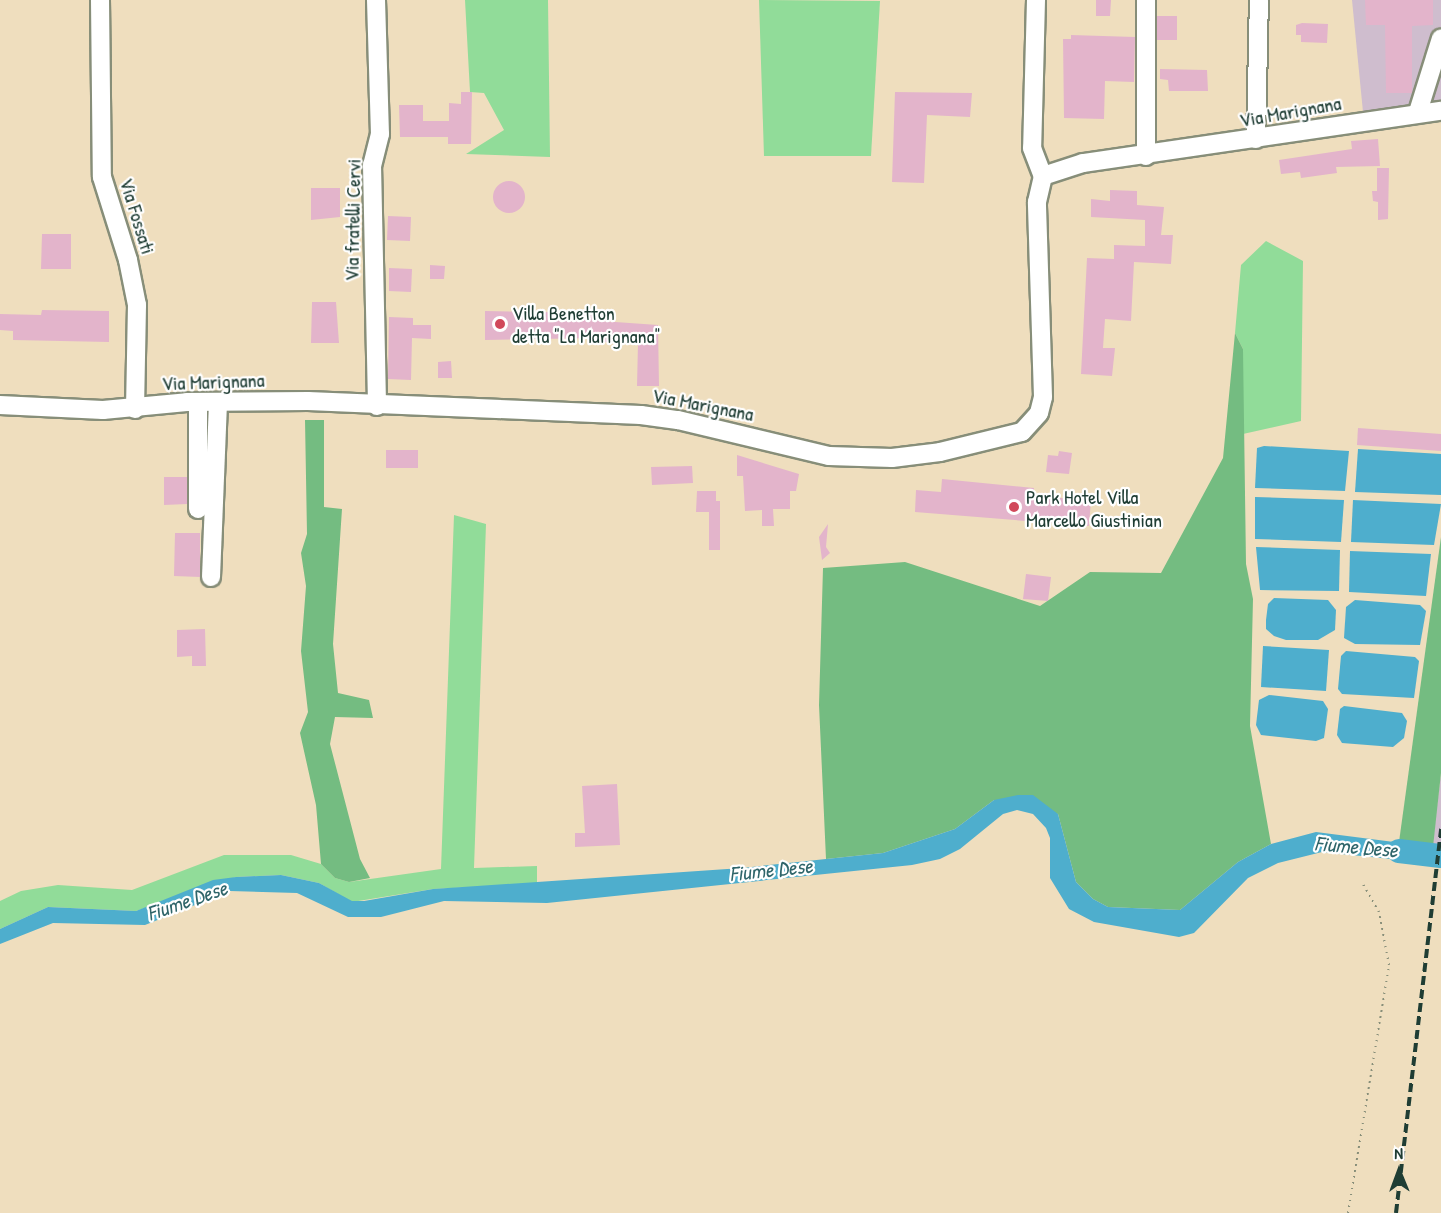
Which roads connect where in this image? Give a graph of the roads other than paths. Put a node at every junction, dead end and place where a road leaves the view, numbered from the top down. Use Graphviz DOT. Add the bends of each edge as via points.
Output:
graph roads {
  1 [pos="100,0"];
  2 [pos="376,0"];
  3 [pos="1036,0"];
  4 [pos="1146,0"];
  5 [pos="1259,0"];
  6 [pos="1441,38"];
  7 [pos="1441,111"];
  8 [pos="1418,112"];
  9 [pos="1256,139"];
  10 [pos="1146,156"];
  11 [pos="1043,176"];
  12 [pos="198,402"];
  13 [pos="218,402"];
  14 [pos="0,405"];
  15 [pos="377,406"];
  16 [pos="135,409"];
  17 [pos="198,509"];
  18 [pos="211,577"];
  1 -- 16 [label="street, Via Fossati" via="102,177 128,260 137,305"];
  2 -- 15 [label="street, Via fratelli Cervi" via="380,134 372,165"];
  3 -- 11 [label="street" via="1032,148"];
  4 -- 10 [label="street"];
  5 -- 9 [label="street"];
  6 -- 8 [label="street"];
  7 -- 8 [label="street, Via Marignana"];
  8 -- 9 [label="street, Via Marignana"];
  9 -- 10 [label="street, Via Marignana"];
  10 -- 11 [label="street, Via Marignana" via="1083,163"];
  11 -- 15 [label="street, Via Marignana" via="1037,202 1043,397 1033,424 1022,432 940,452 892,458 829,456 641,415"];
  12 -- 13 [label="street, Via Marignana"];
  12 -- 16 [label="street, Via Marignana"];
  12 -- 17 [label="street"];
  13 -- 15 [label="street, Via Marignana"];
  13 -- 18 [label="street"];
  14 -- 16 [label="street, Via Marignana"];
}
